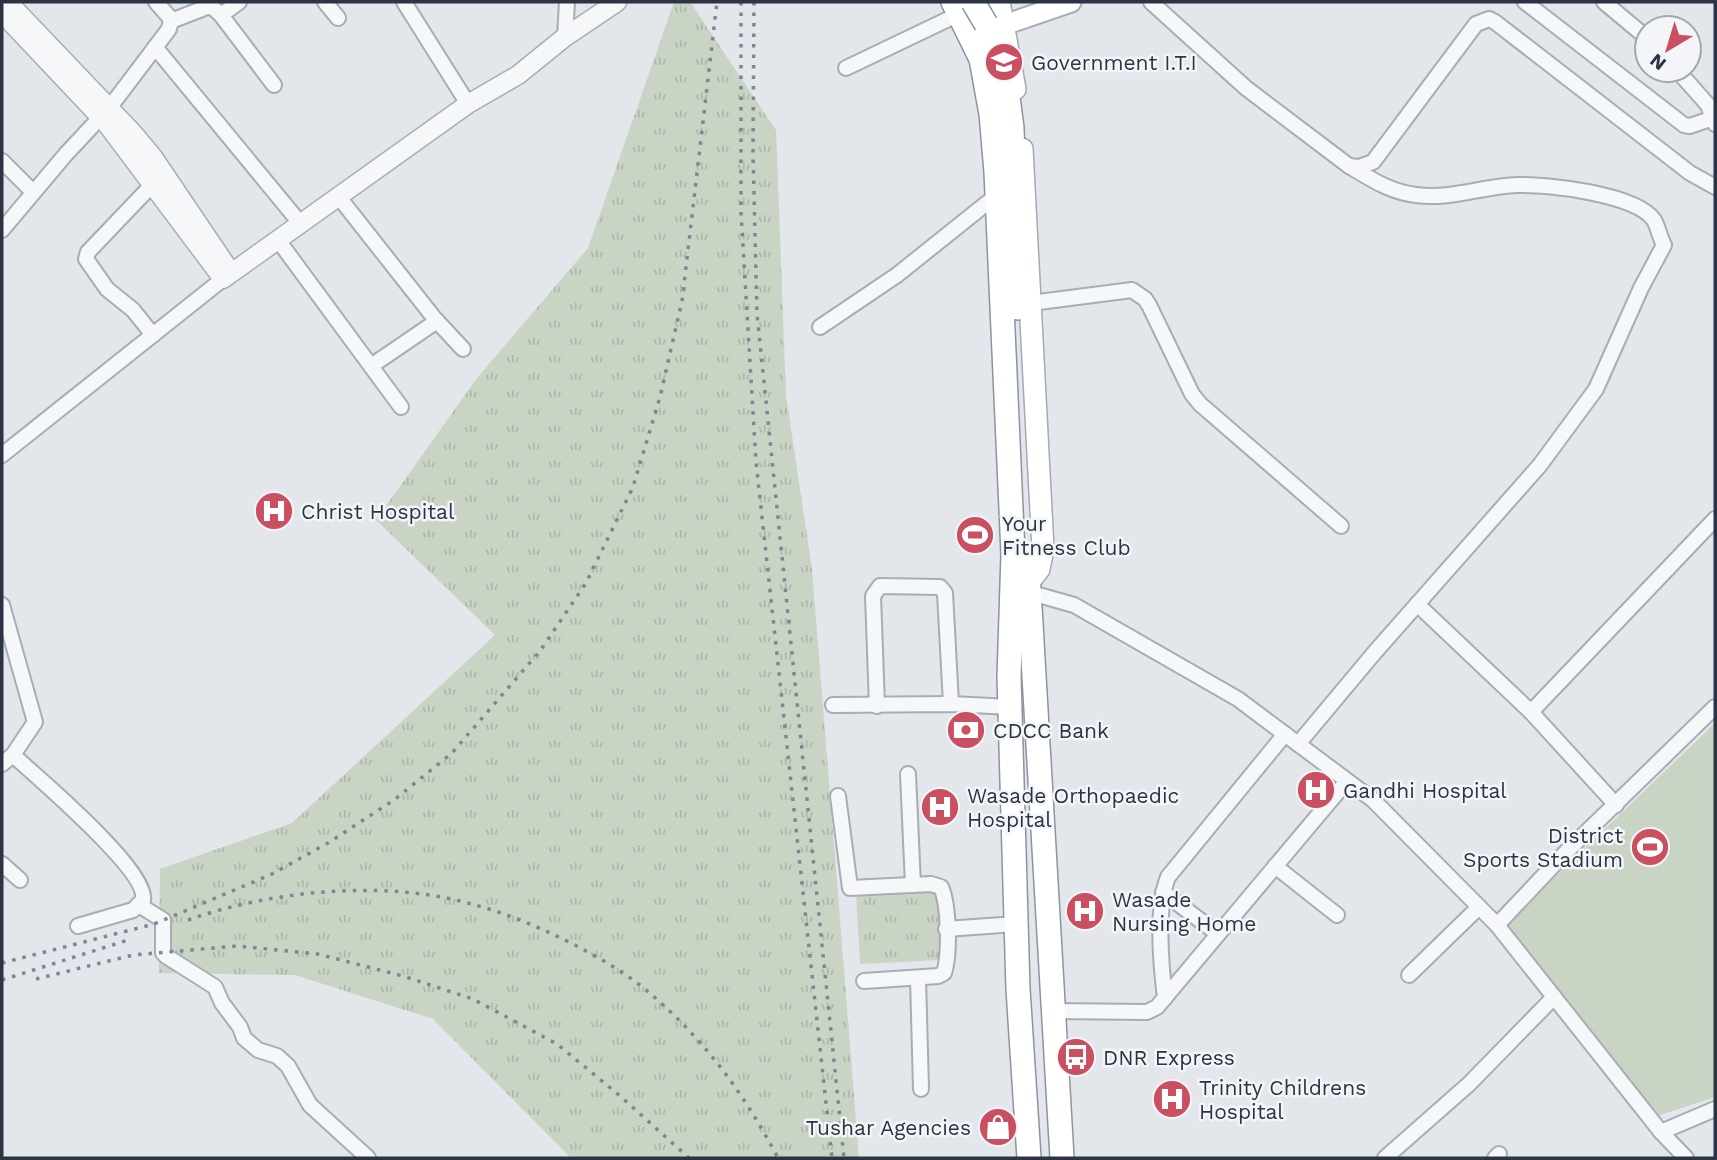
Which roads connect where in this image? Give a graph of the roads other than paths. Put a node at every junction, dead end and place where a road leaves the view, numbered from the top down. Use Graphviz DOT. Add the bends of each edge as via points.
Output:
graph roads {
  1 [pos="156,2"];
  2 [pos="239,2"];
  3 [pos="325,2"];
  4 [pos="404,2"];
  5 [pos="567,2"];
  6 [pos="617,2"];
  7 [pos="999,2"];
  8 [pos="1071,2"];
  9 [pos="1151,2"];
  10 [pos="1525,2"];
  11 [pos="1604,2"];
  12 [pos="965,5"];
  13 [pos="9,11"];
  14 [pos="221,15"];
  15 [pos="338,18"];
  16 [pos="171,22"];
  17 [pos="1004,25"];
  18 [pos="1633,26"];
  19 [pos="565,37"];
  20 [pos="155,47"];
  21 [pos="846,68"];
  22 [pos="1689,84"];
  23 [pos="274,85"];
  24 [pos="468,104"];
  25 [pos="106,113"];
  26 [pos="1714,121"];
  27 [pos="2,161"];
  28 [pos="1349,166"];
  29 [pos="152,185"];
  30 [pos="1715,187"];
  31 [pos="33,192"];
  32 [pos="997,195"];
  33 [pos="338,196"];
  34 [pos="300,223"];
  35 [pos="2,230"];
  36 [pos="278,240"];
  37 [pos="228,276"];
  38 [pos="1031,303"];
  39 [pos="437,321"];
  40 [pos="820,327"];
  41 [pos="153,335"];
  42 [pos="463,349"];
  43 [pos="372,366"];
  44 [pos="401,407"];
  45 [pos="2,456"];
  46 [pos="1715,519"];
  47 [pos="1341,526"];
  48 [pos="1028,579"];
  49 [pos="1417,604"];
  50 [pos="2,606"];
  51 [pos="951,704"];
  52 [pos="833,705"];
  53 [pos="877,706"];
  54 [pos="1011,707"];
  55 [pos="1715,707"];
  56 [pos="1531,712"];
  57 [pos="1284,734"];
  58 [pos="1298,744"];
  59 [pos="7,759"];
  60 [pos="908,774"];
  61 [pos="1347,781"];
  62 [pos="838,796"];
  63 [pos="1616,805"];
  64 [pos="2,864"];
  65 [pos="1275,866"];
  66 [pos="20,880"];
  67 [pos="913,885"];
  68 [pos="1163,891"];
  69 [pos="139,905"];
  70 [pos="1479,907"];
  71 [pos="1337,915"];
  72 [pos="1016,924"];
  73 [pos="1497,925"];
  74 [pos="78,926"];
  75 [pos="946,929"];
  76 [pos="1218,934"];
  77 [pos="1409,975"];
  78 [pos="918,978"];
  79 [pos="864,981"];
  80 [pos="1553,997"];
  81 [pos="1165,998"];
  82 [pos="1053,1011"];
  83 [pos="922,1089"];
  84 [pos="1715,1109"];
  85 [pos="1661,1132"];
  86 [pos="368,1158"];
  87 [pos="1029,1158"];
  88 [pos="1062,1158"];
  89 [pos="1385,1158"];
  90 [pos="1686,1158"];
  1 -- 16 [label="street"];
  2 -- 14 [label="street"];
  3 -- 15 [label="street"];
  4 -- 24 [label="street"];
  5 -- 19 [label="street"];
  6 -- 19 [label="street"];
  7 -- 17 [label="main road"];
  8 -- 17 [label="main road"];
  9 -- 28 [label="street" via="1246,89"];
  10 -- 26 [label="street" via="1684,125"];
  11 -- 18 [label="street"];
  12 -- 21 [label="street"];
  12 -- 32 [label="highway" via="991,114"];
  12 -- 48 [label="highway, bridge" via="986,24 1006,82 1012,128"];
  13 -- 25 [label="street"];
  14 -- 16 [label="street" via="207,7"];
  14 -- 23 [label="street"];
  16 -- 20 [label="street"];
  17 -- 38 [label="main road" via="1024,166"];
  19 -- 24 [label="street" via="517,75"];
  20 -- 25 [label="street"];
  20 -- 34 [label="street"];
  22 -- 26 [label="street" via="1708,105"];
  24 -- 33 [label="street"];
  25 -- 29 [label="street"];
  25 -- 31 [label="street"];
  25 -- 37 [label="street" via="153,156"];
  27 -- 31 [label="street"];
  28 -- 30 [label="street" via="1373,162 1476,24 1489,19 1690,173"];
  28 -- 49 [label="street" via="1381,186 1418,195 1517,185 1583,190 1632,205 1653,219 1664,245 1597,389 1540,465"];
  29 -- 37 [label="street"];
  29 -- 41 [label="street" via="86,259 107,289 133,310"];
  31 -- 35 [label="street"];
  32 -- 40 [label="street" via="897,275"];
  32 -- 54 [label="highway" via="1013,554"];
  33 -- 34 [label="street"];
  33 -- 39 [label="street"];
  34 -- 36 [label="street"];
  36 -- 37 [label="street"];
  36 -- 43 [label="street"];
  37 -- 41 [label="street"];
  38 -- 47 [label="street" via="1132,290 1138,293 1149,305 1200,404"];
  38 -- 48 [label="main road" via="1043,549 1039,569"];
  39 -- 42 [label="street"];
  39 -- 43 [label="street"];
  41 -- 45 [label="street"];
  43 -- 44 [label="street"];
  46 -- 56 [label="street"];
  48 -- 57 [label="street" via="1238,699"];
  48 -- 82 [label="highway"];
  49 -- 56 [label="street"];
  49 -- 58 [label="street"];
  50 -- 59 [label="street" via="35,722"];
  51 -- 53 [label="street"];
  51 -- 53 [label="street" via="945,593 940,587 880,586 873,596"];
  51 -- 54 [label="street"];
  52 -- 53 [label="street"];
  54 -- 72 [label="highway"];
  55 -- 63 [label="street"];
  56 -- 63 [label="street"];
  57 -- 58 [label="street"];
  57 -- 68 [label="street" via="1173,870"];
  58 -- 61 [label="street"];
  59 -- 69 [label="street" via="91,827 132,870 143,889"];
  60 -- 67 [label="street"];
  61 -- 65 [label="street"];
  61 -- 70 [label="street" via="1373,800"];
  62 -- 67 [label="street" via="850,888"];
  63 -- 73 [label="street"];
  64 -- 66 [label="street"];
  65 -- 71 [label="street"];
  65 -- 76 [label="street"];
  67 -- 75 [label="street" via="941,887"];
  68 -- 76 [label="street"];
  68 -- 81 [label="street"];
  69 -- 74 [label="street"];
  69 -- 86 [label="street" via="163,920 163,953 215,987 244,1038 288,1066 310,1105"];
  70 -- 73 [label="street"];
  70 -- 77 [label="street"];
  72 -- 75 [label="street"];
  72 -- 87 [label="highway"];
  73 -- 80 [label="street"];
  75 -- 78 [label="street" via="944,973"];
  76 -- 81 [label="street"];
  78 -- 79 [label="street"];
  78 -- 83 [label="street"];
  80 -- 85 [label="street"];
  80 -- 89 [label="street" via="1469,1084"];
  81 -- 82 [label="street" via="1147,1012"];
  82 -- 88 [label="highway"];
  84 -- 85 [label="street"];
  85 -- 90 [label="street"];
}
